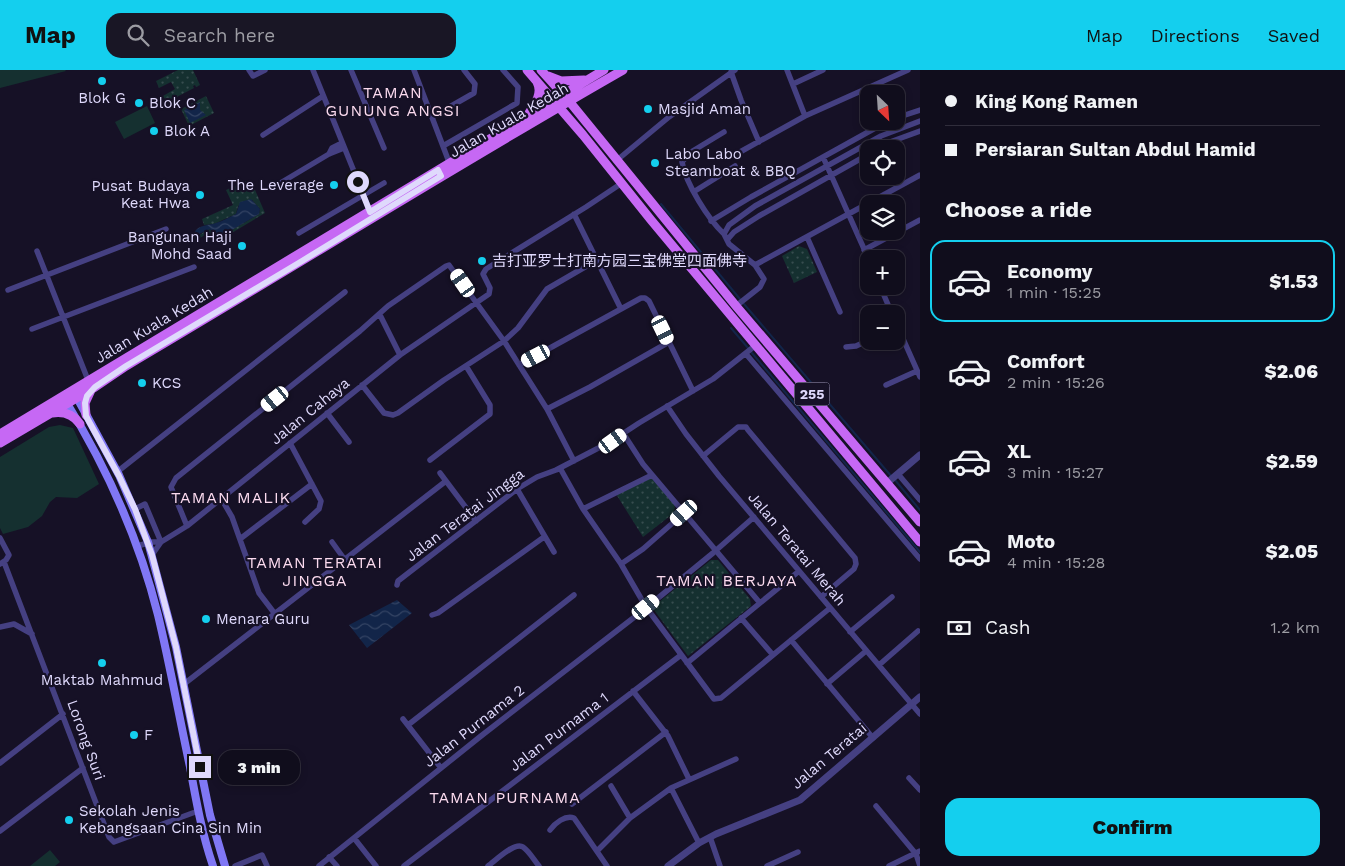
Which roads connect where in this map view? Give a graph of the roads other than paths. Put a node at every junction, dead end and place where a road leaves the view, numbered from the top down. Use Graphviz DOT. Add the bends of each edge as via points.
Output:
graph roads {
  1 [pos="265,70"];
  2 [pos="313,70"];
  3 [pos="414,70"];
  4 [pos="464,70"];
  5 [pos="503,70"];
  6 [pos="527,70"];
  7 [pos="604,70"];
  8 [pos="623,70"];
  9 [pos="787,70"];
  10 [pos="823,70"];
  11 [pos="908,70"];
  12 [pos="353,71"];
  13 [pos="733,71"];
  14 [pos="251,73"];
  15 [pos="544,73"];
  16 [pos="537,81"];
  17 [pos="590,84"];
  18 [pos="793,84"];
  19 [pos="324,98"];
  20 [pos="566,98"];
  21 [pos="556,103"];
  22 [pos="920,110"];
  23 [pos="548,113"];
  24 [pos="905,115"];
  25 [pos="527,116"];
  26 [pos="805,116"];
  27 [pos="432,117"];
  28 [pos="920,121"];
  29 [pos="574,123"];
  30 [pos="588,124"];
  31 [pos="869,130"];
  32 [pos="878,130"];
  33 [pos="920,131"];
  34 [pos="724,132"];
  35 [pos="263,135"];
  36 [pos="881,136"];
  37 [pos="895,140"];
  38 [pos="759,142"];
  39 [pos="343,145"];
  40 [pos="443,146"];
  41 [pos="384,148"];
  42 [pos="740,152"];
  43 [pos="823,157"];
  44 [pos="860,159"];
  45 [pos="616,161"];
  46 [pos="449,162"];
  47 [pos="735,166"];
  48 [pos="827,167"];
  49 [pos="440,173"];
  50 [pos="920,175"];
  51 [pos="831,176"];
  52 [pos="384,183"];
  53 [pos="622,183"];
  54 [pos="278,186"];
  55 [pos="695,191"];
  56 [pos="363,196"];
  57 [pos="750,197"];
  58 [pos="755,206"];
  59 [pos="370,212"];
  60 [pos="574,214"];
  61 [pos="848,214"];
  62 [pos="759,216"];
  63 [pos="920,220"];
  64 [pos="711,221"];
  65 [pos="669,225"];
  66 [pos="166,229"];
  67 [pos="298,233"];
  68 [pos="725,237"];
  69 [pos="806,237"];
  70 [pos="864,250"];
  71 [pos="37,252"];
  72 [pos="683,258"];
  73 [pos="698,258"];
  74 [pos="597,260"];
  75 [pos="755,265"];
  76 [pos="194,267"];
  77 [pos="46,275"];
  78 [pos="8,290"];
  79 [pos="345,292"];
  80 [pos="476,303"];
  81 [pos="736,306"];
  82 [pos="621,310"];
  83 [pos="729,312"];
  84 [pos="840,312"];
  85 [pos="380,315"];
  86 [pos="63,317"];
  87 [pos="32,329"];
  88 [pos="504,341"];
  89 [pos="669,342"];
  90 [pos="905,343"];
  91 [pos="860,344"];
  92 [pos="756,345"];
  93 [pos="846,347"];
  94 [pos="746,354"];
  95 [pos="400,355"];
  96 [pos="519,365"];
  97 [pos="466,366"];
  98 [pos="919,374"];
  99 [pos="91,384"];
  100 [pos="886,385"];
  101 [pos="362,386"];
  102 [pos="693,391"];
  103 [pos="74,394"];
  104 [pos="65,400"];
  105 [pos="668,406"];
  106 [pos="547,409"];
  107 [pos="327,413"];
  108 [pos="51,414"];
  109 [pos="86,416"];
  110 [pos="80,424"];
  111 [pos="623,433"];
  112 [pos="2,434"];
  113 [pos="349,442"];
  114 [pos="0,443"];
  115 [pos="290,443"];
  116 [pos="920,454"];
  117 [pos="703,456"];
  118 [pos="430,460"];
  119 [pos="574,461"];
  120 [pos="560,468"];
  121 [pos="117,472"];
  122 [pos="440,473"];
  123 [pos="652,475"];
  124 [pos="893,478"];
  125 [pos="446,482"];
  126 [pos="312,484"];
  127 [pos="517,489"];
  128 [pos="222,498"];
  129 [pos="920,500"];
  130 [pos="135,509"];
  131 [pos="583,510"];
  132 [pos="684,513"];
  133 [pos="754,517"];
  134 [pos="476,521"];
  135 [pos="305,522"];
  136 [pos="920,522"];
  137 [pos="186,526"];
  138 [pos="544,537"];
  139 [pos="0,538"];
  140 [pos="240,540"];
  141 [pos="148,542"];
  142 [pos="161,542"];
  143 [pos="332,542"];
  144 [pos="920,542"];
  145 [pos="137,546"];
  146 [pos="715,550"];
  147 [pos="554,552"];
  148 [pos="152,555"];
  149 [pos="920,559"];
  150 [pos="345,560"];
  151 [pos="2,563"];
  152 [pos="621,564"];
  153 [pos="799,571"];
  154 [pos="397,585"];
  155 [pos="574,595"];
  156 [pos="821,597"];
  157 [pos="892,597"];
  158 [pos="760,603"];
  159 [pos="646,607"];
  160 [pos="830,608"];
  161 [pos="275,614"];
  162 [pos="432,615"];
  163 [pos="742,618"];
  164 [pos="0,627"];
  165 [pos="918,631"];
  166 [pos="850,632"];
  167 [pos="33,634"];
  168 [pos="791,640"];
  169 [pos="866,651"];
  170 [pos="682,655"];
  171 [pos="772,655"];
  172 [pos="687,663"];
  173 [pos="879,665"];
  174 [pos="184,684"];
  175 [pos="827,684"];
  176 [pos="633,691"];
  177 [pos="920,697"];
  178 [pos="911,704"];
  179 [pos="63,714"];
  180 [pos="920,714"];
  181 [pos="403,720"];
  182 [pos="408,725"];
  183 [pos="666,732"];
  184 [pos="873,738"];
  185 [pos="736,759"];
  186 [pos="0,763"];
  187 [pos="83,768"];
  188 [pos="441,768"];
  189 [pos="909,778"];
  190 [pos="689,779"];
  191 [pos="611,786"];
  192 [pos="670,788"];
  193 [pos="920,790"];
  194 [pos="206,795"];
  195 [pos="195,797"];
  196 [pos="572,804"];
  197 [pos="876,806"];
  198 [pos="198,811"];
  199 [pos="630,818"];
  200 [pos="550,830"];
  201 [pos="0,831"];
  202 [pos="710,837"];
  203 [pos="354,838"];
  204 [pos="700,843"];
  205 [pos="597,851"];
  206 [pos="798,852"];
  207 [pos="918,852"];
  208 [pos="330,857"];
  209 [pos="213,866"];
  210 [pos="225,866"];
  211 [pos="237,866"];
  212 [pos="267,866"];
  213 [pos="319,866"];
  214 [pos="337,866"];
  215 [pos="376,866"];
  216 [pos="404,866"];
  217 [pos="488,866"];
  218 [pos="539,866"];
  219 [pos="607,866"];
  220 [pos="668,866"];
  221 [pos="720,866"];
  222 [pos="767,866"];
  223 [pos="889,866"];
  224 [pos="920,866"];
  1 -- 14 [label="street"];
  2 -- 19 [label="street"];
  3 -- 27 [label="street"];
  4 -- 27 [label="street" via="476,84 474,93"];
  5 -- 40 [label="street" via="518,87 517,104"];
  6 -- 16 [label="main road, 255"];
  7 -- 17 [label="main road, Jalan Kuala Kedah"];
  8 -- 17 [label="main road, Jalan Kuala Kedah"];
  9 -- 18 [label="street"];
  10 -- 18 [label="street"];
  11 -- 26 [label="street"];
  12 -- 41 [label="street"];
  13 -- 38 [label="street"];
  13 -- 45 [label="street"];
  15 -- 17 [label="main road" via="561,81"];
  15 -- 20 [label="main road, 255"];
  16 -- 21 [label="main road, 255"];
  16 -- 25 [label="main road" via="539,94"];
  17 -- 20 [label="main road, Jalan Kuala Kedah"];
  17 -- 30 [label="main road" via="581,108"];
  18 -- 26 [label="street"];
  19 -- 35 [label="street"];
  19 -- 39 [label="street"];
  20 -- 21 [label="main road, Jalan Kuala Kedah"];
  20 -- 30 [label="main road, 255"];
  21 -- 23 [label="main road, Jalan Kuala Kedah"];
  21 -- 25 [label="main road, Jalan Kuala Kedah"];
  21 -- 29 [label="main road, 255"];
  22 -- 24 [label="street"];
  23 -- 29 [label="main road"];
  23 -- 49 [label="main road, Jalan Kuala Kedah"];
  25 -- 46 [label="main road, Jalan Kuala Kedah"];
  26 -- 38 [label="street"];
  27 -- 40 [label="street"];
  28 -- 36 [label="street"];
  29 -- 53 [label="main road, 255"];
  30 -- 45 [label="main road, 255"];
  31 -- 43 [label="street"];
  32 -- 36 [label="street"];
  33 -- 37 [label="street"];
  34 -- 55 [label="street" via="683,160"];
  36 -- 48 [label="street"];
  38 -- 42 [label="street"];
  39 -- 54 [label="street" via="332,148 329,154"];
  39 -- 56 [label="street"];
  40 -- 46 [label="street"];
  43 -- 48 [label="street"];
  43 -- 57 [label="street"];
  44 -- 51 [label="street"];
  45 -- 65 [label="main road, 255"];
  46 -- 49 [label="main road, Jalan Kuala Kedah"];
  47 -- 55 [label="street"];
  48 -- 51 [label="street"];
  48 -- 58 [label="street"];
  49 -- 59 [label="main road, Jalan Kuala Kedah"];
  49 -- 99 [label="main road, Jalan Kuala Kedah" via="321,250"];
  50 -- 61 [label="street"];
  51 -- 61 [label="street"];
  51 -- 62 [label="street"];
  52 -- 56 [label="street"];
  53 -- 60 [label="street"];
  53 -- 72 [label="main road, 255"];
  55 -- 64 [label="street"];
  56 -- 59 [label="street"];
  56 -- 67 [label="street"];
  57 -- 58 [label="street"];
  57 -- 64 [label="street"];
  58 -- 62 [label="street"];
  58 -- 68 [label="street" via="728,224"];
  59 -- 99 [label="main road, Jalan Kuala Kedah"];
  60 -- 74 [label="street"];
  60 -- 80 [label="street, Jalan Cahaya" via="486,269 483,274 491,292"];
  61 -- 69 [label="street"];
  61 -- 70 [label="street"];
  62 -- 68 [label="street"];
  63 -- 70 [label="street"];
  64 -- 68 [label="street"];
  65 -- 72 [label="main road" via="686,252"];
  65 -- 73 [label="main road, 255"];
  66 -- 77 [label="street"];
  68 -- 75 [label="street" via="736,252"];
  69 -- 75 [label="street"];
  69 -- 84 [label="street"];
  71 -- 77 [label="street"];
  72 -- 83 [label="main road, 255"];
  73 -- 81 [label="main road, 255"];
  73 -- 83 [label="main road" via="695,265 720,295"];
  74 -- 82 [label="street"];
  74 -- 88 [label="street" via="547,289 518,328"];
  75 -- 81 [label="street" via="764,282"];
  76 -- 86 [label="street"];
  77 -- 78 [label="street"];
  77 -- 86 [label="street"];
  79 -- 121 [label="street"];
  80 -- 85 [label="street" via="449,265 388,306"];
  80 -- 88 [label="street"];
  80 -- 95 [label="street, Jalan Cahaya"];
  81 -- 124 [label="main road, 255"];
  82 -- 89 [label="street" via="646,298"];
  82 -- 96 [label="street"];
  83 -- 92 [label="main road, 255"];
  85 -- 95 [label="street"];
  85 -- 137 [label="street" via="176,478 171,487"];
  86 -- 87 [label="street"];
  86 -- 99 [label="street"];
  88 -- 96 [label="street"];
  88 -- 97 [label="street"];
  89 -- 102 [label="street"];
  89 -- 106 [label="street"];
  90 -- 98 [label="street"];
  91 -- 93 [label="street"];
  92 -- 94 [label="street, Jalan Teratai Jingga"];
  92 -- 144 [label="main road, 255"];
  94 -- 102 [label="street, Jalan Teratai Jingga"];
  94 -- 149 [label="street"];
  95 -- 101 [label="street, Jalan Cahaya"];
  96 -- 106 [label="street"];
  97 -- 101 [label="street" via="393,415 384,413"];
  97 -- 118 [label="street" via="490,405 490,414"];
  98 -- 100 [label="street"];
  99 -- 103 [label="main road, Jalan Kuala Kedah"];
  99 -- 109 [label="main road" via="85,403"];
  99 -- 112 [label="main road" via="69,386 11,422"];
  101 -- 107 [label="street, Jalan Cahaya"];
  102 -- 105 [label="street, Jalan Teratai Jingga"];
  103 -- 104 [label="main road, Jalan Kuala Kedah"];
  103 -- 109 [label="main road"];
  104 -- 108 [label="main road, Jalan Kuala Kedah"];
  104 -- 110 [label="main road"];
  104 -- 112 [label="main road, Jalan Kuala Kedah"];
  105 -- 111 [label="street, Jalan Teratai Jingga"];
  105 -- 117 [label="street, Jalan Teratai Merah"];
  106 -- 119 [label="street"];
  107 -- 113 [label="street"];
  107 -- 115 [label="street, Jalan Cahaya"];
  108 -- 110 [label="main road" via="67,413"];
  108 -- 114 [label="main road, Jalan Kuala Kedah"];
  109 -- 121 [label="main road"];
  110 -- 145 [label="main road"];
  111 -- 119 [label="street, Jalan Teratai Jingga"];
  111 -- 123 [label="street"];
  115 -- 126 [label="street"];
  115 -- 128 [label="street, Jalan Cahaya"];
  116 -- 124 [label="street"];
  117 -- 133 [label="street, Jalan Teratai Merah"];
  117 -- 156 [label="street" via="738,427 746,427 855,558 854,568"];
  119 -- 120 [label="street, Jalan Teratai Jingga"];
  120 -- 127 [label="street, Jalan Teratai Jingga"];
  120 -- 131 [label="street"];
  121 -- 130 [label="main road"];
  122 -- 125 [label="street"];
  123 -- 131 [label="street"];
  123 -- 132 [label="street"];
  124 -- 129 [label="street"];
  124 -- 136 [label="main road, 255"];
  125 -- 134 [label="street"];
  125 -- 150 [label="street"];
  126 -- 135 [label="street" via="321,505"];
  126 -- 140 [label="street"];
  127 -- 134 [label="street, Jalan Teratai Jingga"];
  127 -- 138 [label="street"];
  128 -- 137 [label="street, Jalan Cahaya"];
  128 -- 140 [label="street"];
  130 -- 141 [label="main road"];
  130 -- 142 [label="street" via="145,504"];
  131 -- 152 [label="street"];
  132 -- 146 [label="street"];
  132 -- 152 [label="street"];
  133 -- 146 [label="street, Jalan Purnama 2"];
  133 -- 153 [label="street, Jalan Teratai Merah"];
  134 -- 154 [label="street, Jalan Teratai Jingga"];
  137 -- 142 [label="street, Jalan Cahaya"];
  138 -- 147 [label="street"];
  138 -- 162 [label="street"];
  139 -- 151 [label="street, Lorong Suri" via="9,555"];
  140 -- 161 [label="street" via="259,593"];
  141 -- 142 [label="street"];
  141 -- 145 [label="street"];
  141 -- 148 [label="main road"];
  142 -- 148 [label="street, Jalan Cahaya"];
  143 -- 150 [label="street"];
  145 -- 195 [label="main road" via="157,613"];
  146 -- 158 [label="street"];
  146 -- 159 [label="street, Jalan Purnama 2"];
  148 -- 174 [label="main road"];
  150 -- 161 [label="street"];
  151 -- 167 [label="street, Lorong Suri"];
  152 -- 159 [label="street"];
  153 -- 156 [label="street, Jalan Teratai Merah"];
  153 -- 158 [label="street"];
  155 -- 182 [label="street"];
  156 -- 160 [label="street, Jalan Teratai Merah"];
  157 -- 166 [label="street"];
  158 -- 163 [label="street"];
  159 -- 170 [label="street"];
  159 -- 188 [label="street, Jalan Purnama 2"];
  160 -- 166 [label="street, Jalan Teratai Merah"];
  160 -- 168 [label="street"];
  161 -- 174 [label="street"];
  163 -- 171 [label="street"];
  163 -- 172 [label="street"];
  164 -- 167 [label="street" via="14,624"];
  165 -- 173 [label="street"];
  166 -- 169 [label="street, Jalan Teratai Merah"];
  167 -- 179 [label="street, Lorong Suri"];
  168 -- 171 [label="street"];
  168 -- 175 [label="street"];
  169 -- 173 [label="street, Jalan Teratai Merah"];
  169 -- 175 [label="street"];
  170 -- 172 [label="street"];
  170 -- 176 [label="street, Jalan Purnama 1"];
  171 -- 172 [label="street" via="716,700"];
  173 -- 178 [label="street, Jalan Teratai Merah"];
  174 -- 194 [label="main road"];
  175 -- 184 [label="street"];
  176 -- 183 [label="street"];
  176 -- 216 [label="street, Jalan Purnama 1"];
  177 -- 178 [label="street, Jalan Teratai"];
  178 -- 180 [label="street, Jalan Teratai Merah"];
  178 -- 184 [label="street, Jalan Teratai"];
  179 -- 186 [label="street"];
  179 -- 187 [label="street, Lorong Suri"];
  181 -- 182 [label="street"];
  182 -- 188 [label="street"];
  183 -- 190 [label="street"];
  183 -- 196 [label="street"];
  184 -- 202 [label="street, Jalan Teratai" via="800,800"];
  185 -- 190 [label="street"];
  187 -- 198 [label="street, Lorong Suri" via="109,837 114,842"];
  187 -- 201 [label="street"];
  188 -- 203 [label="street, Jalan Purnama 2"];
  189 -- 193 [label="street"];
  190 -- 192 [label="street"];
  191 -- 199 [label="street"];
  192 -- 199 [label="street"];
  192 -- 204 [label="street"];
  194 -- 195 [label="main road"];
  194 -- 210 [label="main road"];
  195 -- 198 [label="main road"];
  197 -- 207 [label="street"];
  198 -- 209 [label="main road"];
  199 -- 205 [label="street"];
  200 -- 205 [label="street" via="566,817 572,817"];
  202 -- 204 [label="street, Jalan Teratai"];
  202 -- 221 [label="street"];
  203 -- 208 [label="street, Jalan Purnama 2"];
  203 -- 215 [label="street"];
  204 -- 220 [label="street, Jalan Teratai"];
  205 -- 219 [label="street"];
  206 -- 222 [label="street"];
  207 -- 223 [label="street"];
  207 -- 224 [label="street"];
  208 -- 213 [label="street, Jalan Purnama 2"];
  208 -- 214 [label="street"];
  211 -- 212 [label="street" via="262,855"];
  217 -- 218 [label="street" via="518,845 523,846"];
}
